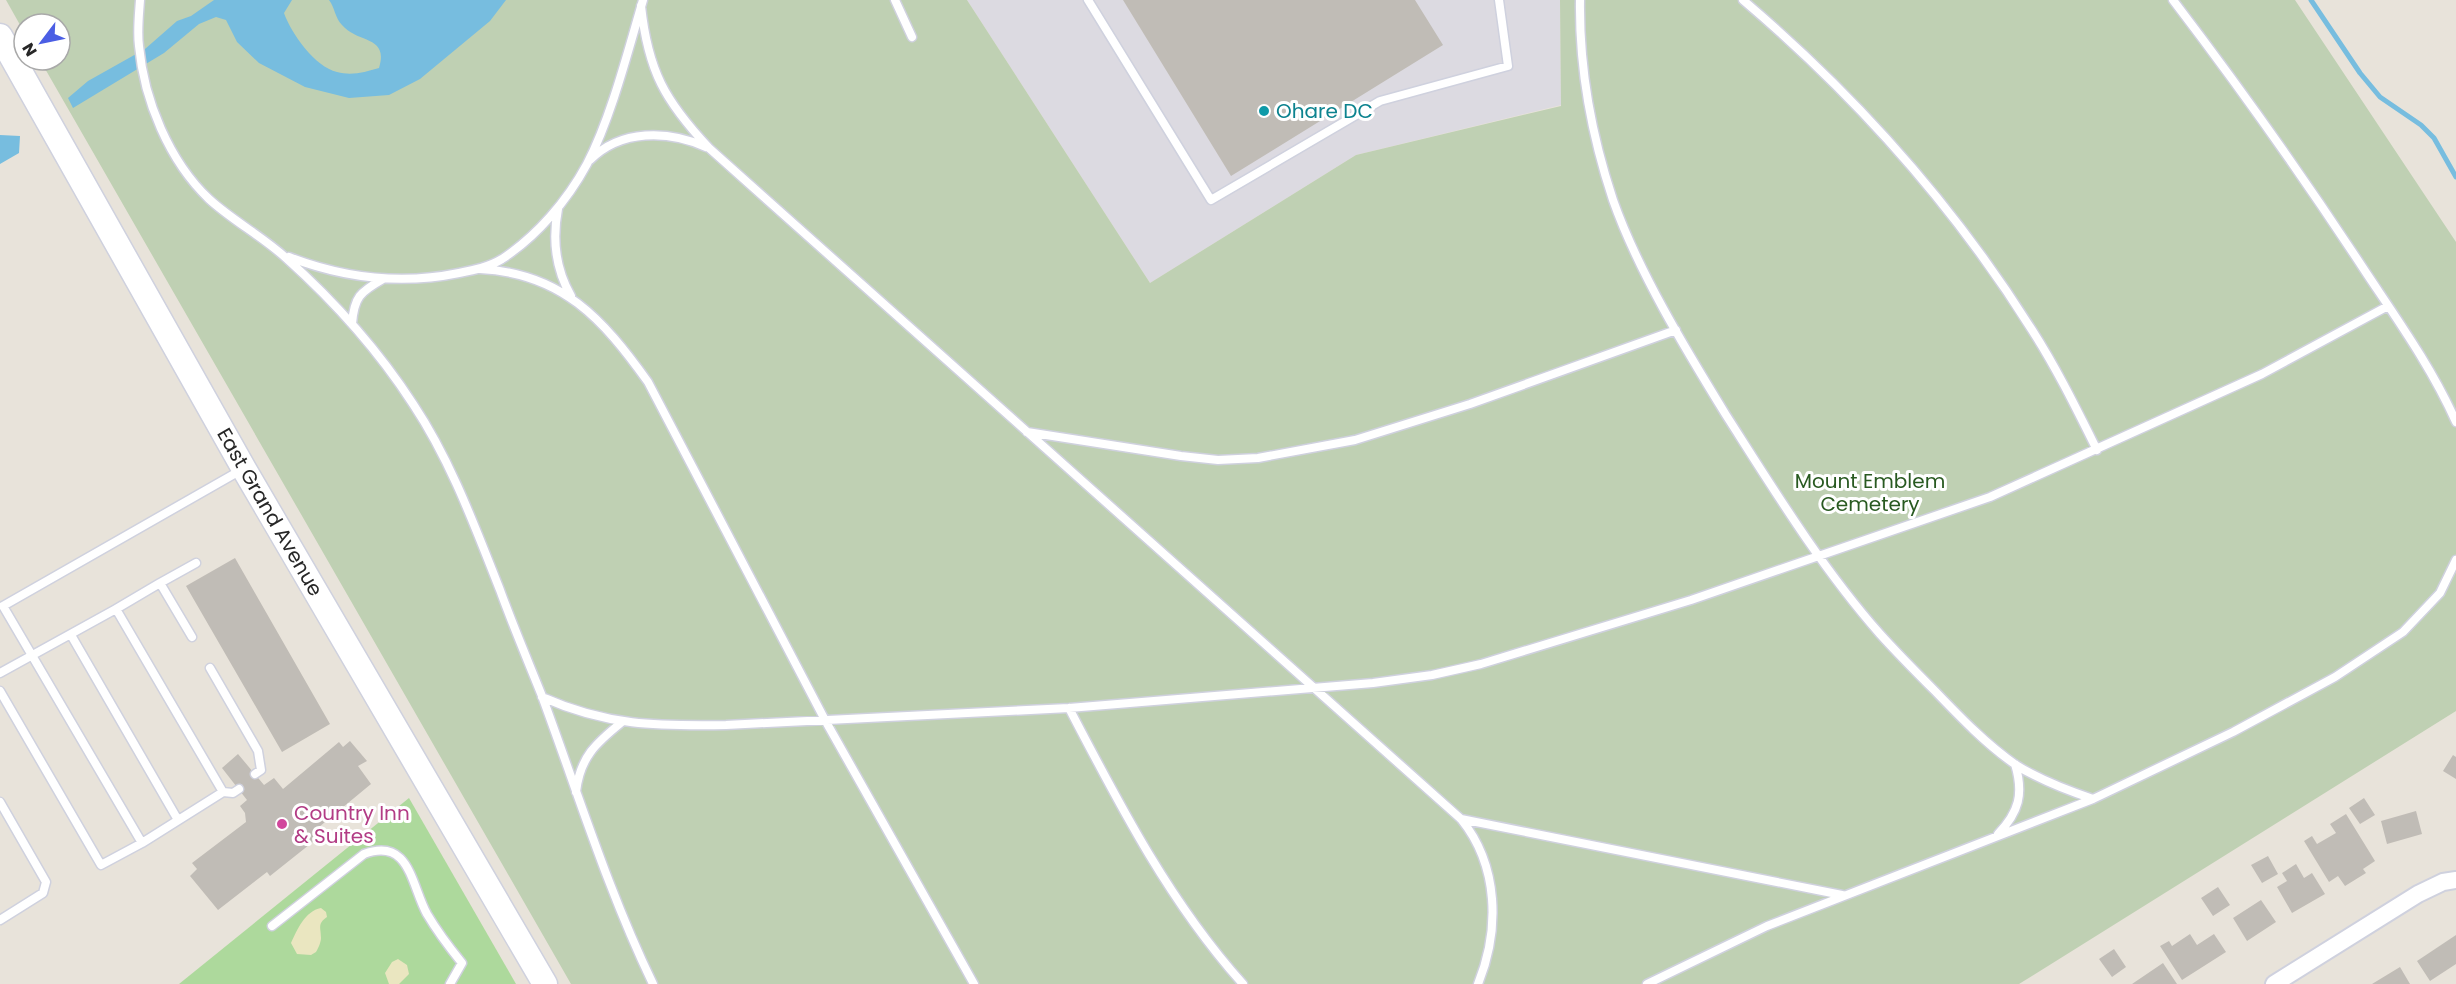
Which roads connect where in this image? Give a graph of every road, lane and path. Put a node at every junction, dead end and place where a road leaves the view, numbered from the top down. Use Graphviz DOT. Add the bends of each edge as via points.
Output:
graph roads {
  1 [pos="140,0"];
  2 [pos="895,0"];
  3 [pos="1088,0"];
  4 [pos="1499,0"];
  5 [pos="1580,0"];
  6 [pos="1743,0"];
  7 [pos="2173,0"];
  8 [pos="642,3"];
  9 [pos="0,36"];
  10 [pos="912,37"];
  11 [pos="710,148"];
  12 [pos="587,163"];
  13 [pos="558,209"];
  14 [pos="283,255"];
  15 [pos="480,269"];
  16 [pos="383,279"];
  17 [pos="571,297"];
  18 [pos="2388,306"];
  19 [pos="352,324"];
  20 [pos="1676,330"];
  21 [pos="2456,422"];
  22 [pos="1027,432"];
  23 [pos="2097,450"];
  24 [pos="243,469"];
  25 [pos="1820,557"];
  26 [pos="2456,560"];
  27 [pos="196,563"];
  28 [pos="160,584"];
  29 [pos="1,607"];
  30 [pos="116,609"];
  31 [pos="71,635"];
  32 [pos="192,637"];
  33 [pos="31,655"];
  34 [pos="210,668"];
  35 [pos="0,673"];
  36 [pos="1315,688"];
  37 [pos="0,691"];
  38 [pos="542,697"];
  39 [pos="1070,708"];
  40 [pos="825,720"];
  41 [pos="622,722"];
  42 [pos="2015,764"];
  43 [pos="255,774"];
  44 [pos="238,789"];
  45 [pos="223,792"];
  46 [pos="576,795"];
  47 [pos="2093,799"];
  48 [pos="0,802"];
  49 [pos="1461,819"];
  50 [pos="178,820"];
  51 [pos="1997,836"];
  52 [pos="142,843"];
  53 [pos="2456,880"];
  54 [pos="1843,895"];
  55 [pos="0,920"];
  56 [pos="272,926"];
  57 [pos="450,984"];
  58 [pos="545,984"];
  59 [pos="653,984"];
  60 [pos="974,984"];
  61 [pos="1243,984"];
  62 [pos="1478,984"];
  63 [pos="1647,984"];
  64 [pos="2274,984"];
  1 -- 14 [label="lane" via="139,45 145,82 166,137 192,179 224,212"];
  2 -- 10 [label="lane"];
  3 -- 4 [label="lane" via="1211,201 1380,100 1508,66"];
  5 -- 20 [label="lane" via="1583,78 1599,158 1625,229"];
  6 -- 23 [label="lane" via="1886,136 1951,215 2033,332"];
  7 -- 18 [label="lane" via="2263,122"];
  8 -- 11 [label="lane" via="644,37 656,74 681,114"];
  8 -- 12 [label="lane"];
  9 -- 24 [label="main road, East Grand Avenue"];
  11 -- 12 [label="lane" via="674,136 639,136 608,146"];
  11 -- 22 [label="lane"];
  12 -- 13 [label="lane"];
  13 -- 15 [label="lane" via="501,260"];
  13 -- 17 [label="lane" via="554,243 560,273"];
  14 -- 16 [label="lane" via="319,269"];
  14 -- 19 [label="lane"];
  15 -- 16 [label="lane" via="418,280"];
  15 -- 17 [label="lane" via="538,281"];
  16 -- 19 [label="lane" via="354,302"];
  17 -- 40 [label="lane" via="615,338 648,382"];
  18 -- 21 [label="lane" via="2432,375"];
  18 -- 23 [label="lane" via="2262,374"];
  19 -- 38 [label="lane" via="413,404 447,466"];
  20 -- 22 [label="lane" via="1377,433 1270,456 1218,460"];
  20 -- 25 [label="lane" via="1748,450"];
  22 -- 36 [label="lane"];
  23 -- 25 [label="lane" via="1990,497"];
  24 -- 29 [label="lane"];
  24 -- 58 [label="main road, East Grand Avenue"];
  25 -- 36 [label="lane" via="1481,664 1432,675"];
  25 -- 42 [label="lane" via="1880,634 1954,710"];
  26 -- 47 [label="lane" via="2440,593 2385,646 2233,732"];
  27 -- 28 [label="lane"];
  28 -- 30 [label="lane"];
  28 -- 32 [label="lane"];
  29 -- 33 [label="lane"];
  30 -- 31 [label="lane"];
  30 -- 45 [label="lane"];
  31 -- 33 [label="lane"];
  31 -- 50 [label="lane"];
  33 -- 35 [label="lane"];
  33 -- 52 [label="lane"];
  34 -- 43 [label="lane" via="258,752 261,770"];
  36 -- 39 [label="lane"];
  36 -- 49 [label="lane"];
  37 -- 52 [label="lane" via="101,865"];
  38 -- 41 [label="lane" via="598,718"];
  38 -- 46 [label="lane"];
  39 -- 40 [label="lane"];
  39 -- 61 [label="lane" via="1160,872 1193,922"];
  40 -- 41 [label="lane" via="687,726"];
  40 -- 60 [label="lane"];
  41 -- 46 [label="lane" via="585,759 578,773"];
  42 -- 47 [label="lane" via="2061,788"];
  42 -- 51 [label="lane" via="2020,779 2018,805"];
  44 -- 45 [label="lane"];
  45 -- 50 [label="lane"];
  46 -- 59 [label="lane" via="623,920"];
  47 -- 51 [label="lane"];
  48 -- 55 [label="lane" via="46,882 43,892"];
  49 -- 54 [label="lane"];
  49 -- 62 [label="lane" via="1479,848 1491,893 1492,938"];
  50 -- 52 [label="lane"];
  51 -- 54 [label="lane"];
  53 -- 64 [label="street" via="2418,894"];
  54 -- 63 [label="lane" via="1767,926"];
  56 -- 57 [label="lane" via="364,854 385,850 407,864 426,912 462,963"];
}
